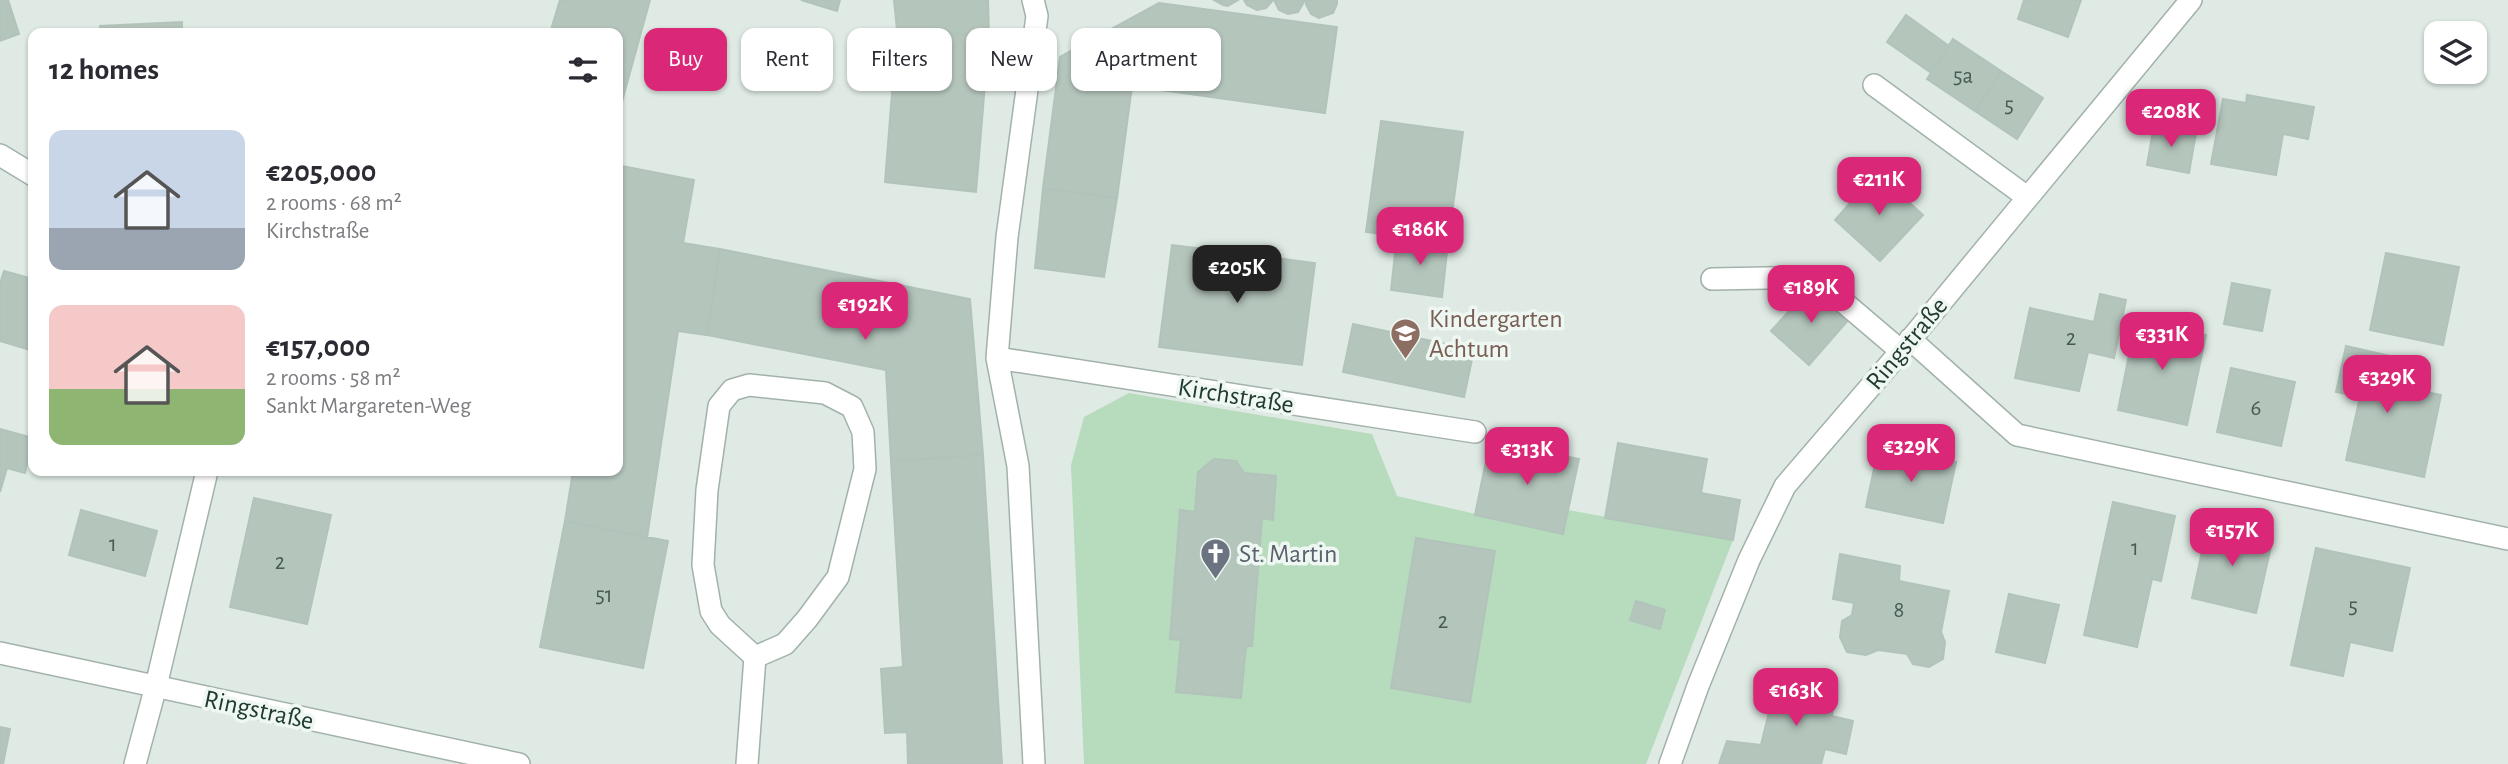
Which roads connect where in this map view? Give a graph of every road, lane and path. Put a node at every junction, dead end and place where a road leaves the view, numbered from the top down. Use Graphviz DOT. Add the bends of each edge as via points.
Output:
graph roads {
  1 [pos="1034,0"];
  2 [pos="2191,0"];
  3 [pos="1874,85"];
  4 [pos="0,155"];
  5 [pos="28,172"];
  6 [pos="2027,197"];
  7 [pos="1712,279"];
  8 [pos="1905,345"];
  9 [pos="997,358"];
  10 [pos="1475,432"];
  11 [pos="206,476"];
  12 [pos="2508,539"];
  13 [pos="0,653"];
  14 [pos="755,657"];
  15 [pos="156,686"];
  16 [pos="135,764"];
  17 [pos="519,764"];
  18 [pos="747,764"];
  19 [pos="1034,764"];
  20 [pos="1670,764"];
  1 -- 9 [label="street" via="1037,16 1007,237"];
  2 -- 6 [label="street, Ringstraße"];
  3 -- 6 [label="street"];
  4 -- 5 [label="street"];
  6 -- 8 [label="street, Ringstraße"];
  7 -- 8 [label="street" via="1814,277"];
  8 -- 12 [label="street" via="2017,435"];
  8 -- 20 [label="street, Ringstraße" via="1784,486 1749,560"];
  9 -- 10 [label="street, Kirchstraße"];
  9 -- 19 [label="street" via="1018,466"];
  11 -- 15 [label="street"];
  13 -- 15 [label="street, Ringstraße"];
  14 -- 14 [label="street" via="711,611 703,565 719,406 732,390 749,384 825,393 852,407 863,432 865,469 838,578 785,644"];
  14 -- 18 [label="street"];
  15 -- 16 [label="street"];
  15 -- 17 [label="street, Ringstraße"];
}
